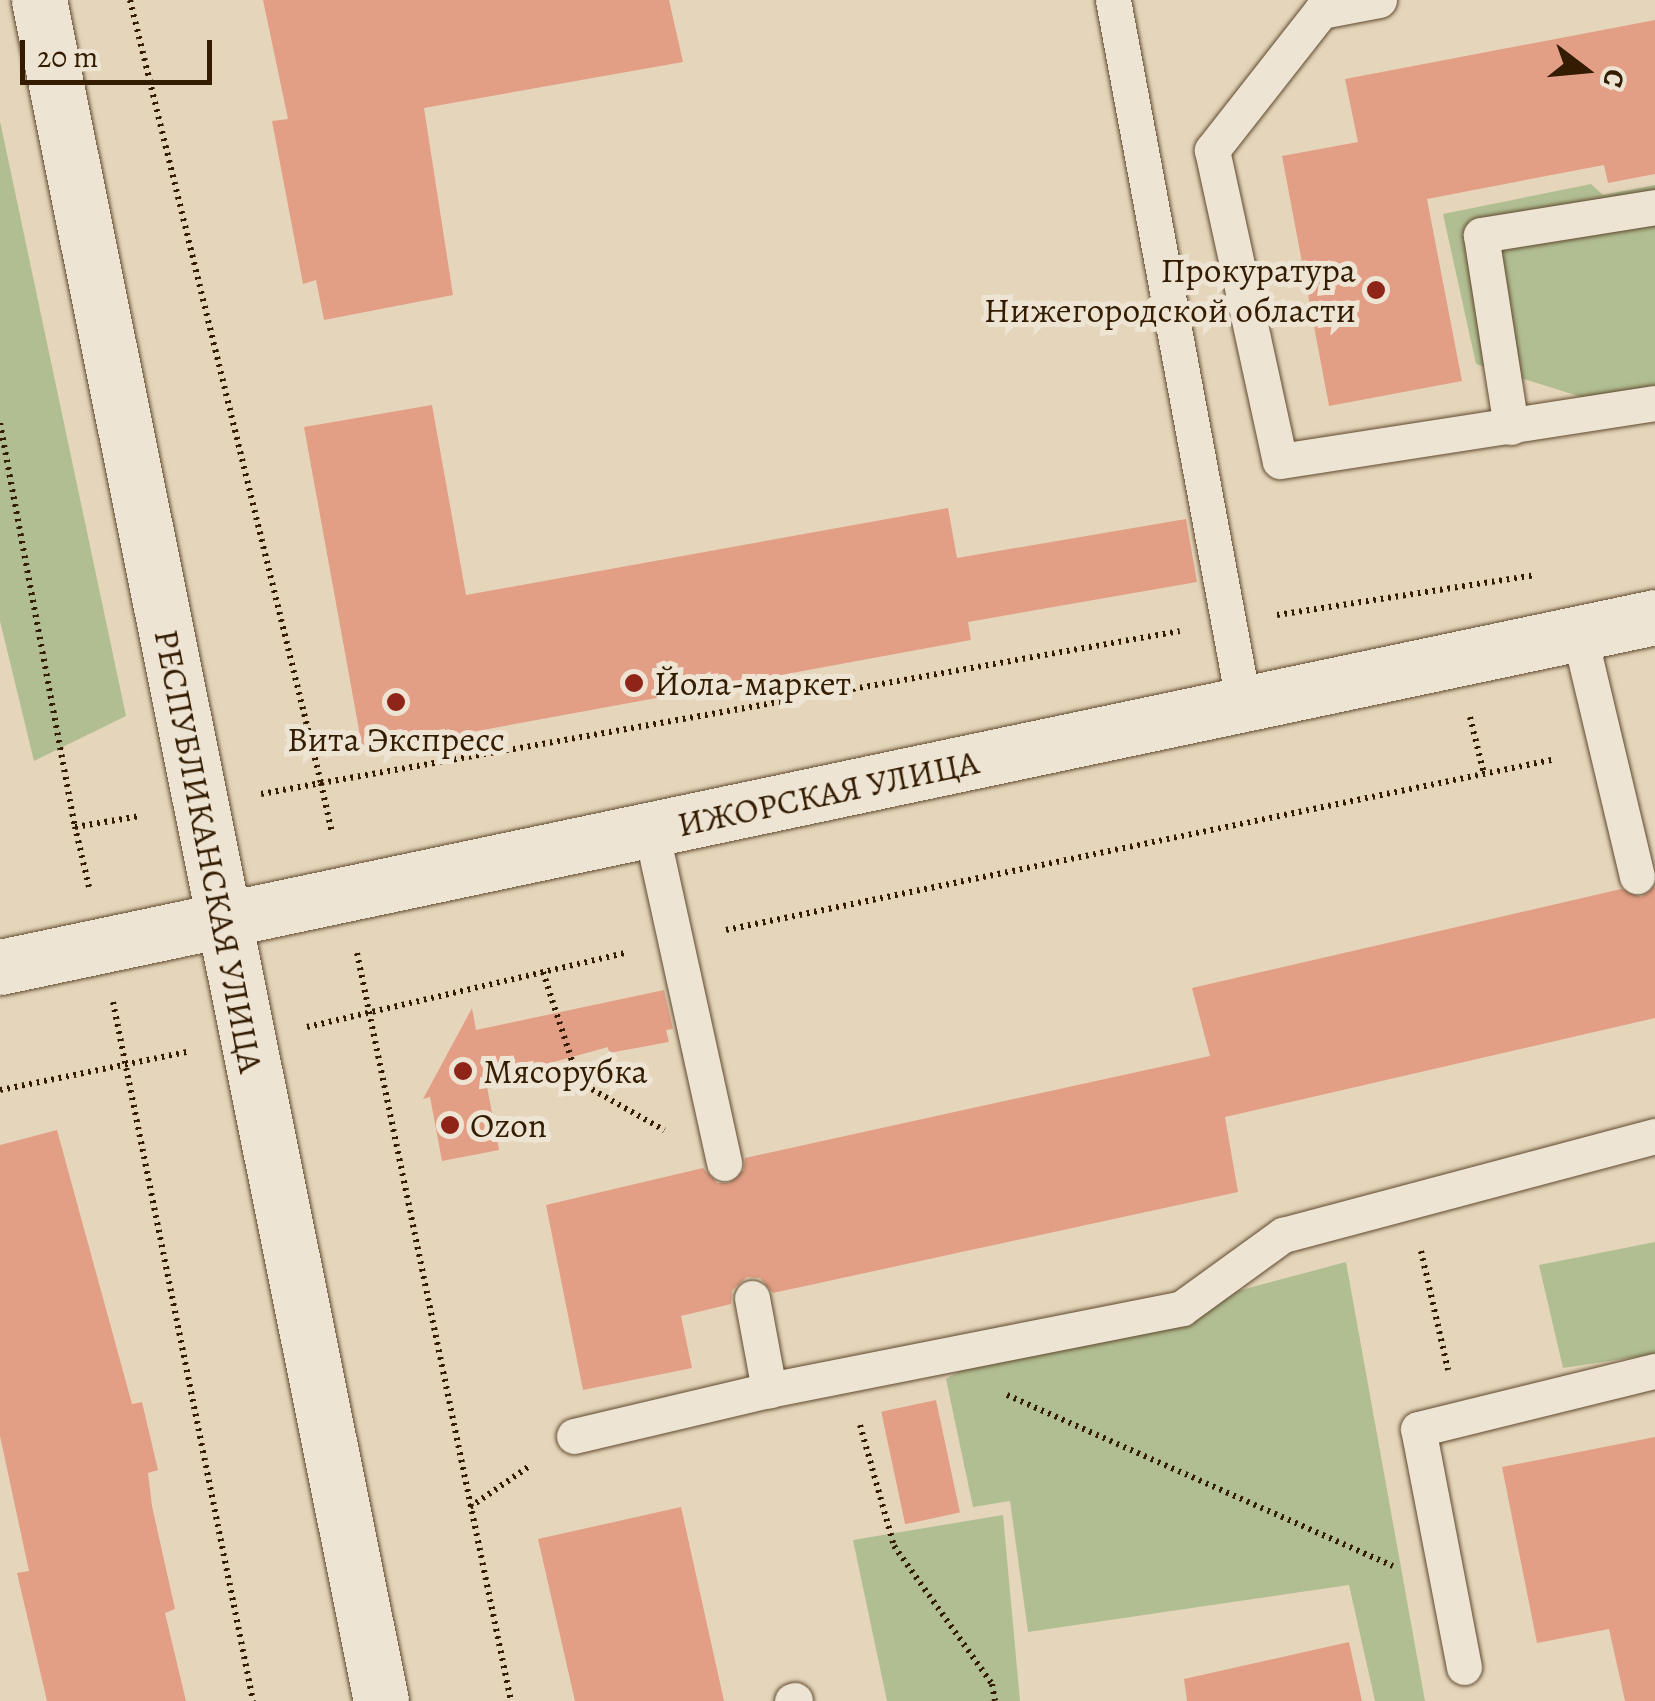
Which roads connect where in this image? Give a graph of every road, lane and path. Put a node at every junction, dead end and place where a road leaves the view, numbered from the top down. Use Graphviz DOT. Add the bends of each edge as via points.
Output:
graph roads {
  1 [pos="39,0"];
  2 [pos="130,0"];
  3 [pos="1113,0"];
  4 [pos="1379,0"];
  5 [pos="1655,207"];
  6 [pos="1655,403"];
  7 [pos="0,423"];
  8 [pos="1512,427"];
  9 [pos="1539,574"];
  10 [pos="1655,617"];
  11 [pos="1226,623"];
  12 [pos="1579,633"];
  13 [pos="1244,706"];
  14 [pos="1605,749"];
  15 [pos="75,827"];
  16 [pos="651,830"];
  17 [pos="1637,876"];
  18 [pos="222,921"];
  19 [pos="676,940"];
  20 [pos="0,966"];
  21 [pos="543,972"];
  22 [pos="369,1014"];
  23 [pos="246,1039"];
  24 [pos="0,1090"];
  25 [pos="1655,1136"];
  26 [pos="724,1163"];
  27 [pos="1409,1198"];
  28 [pos="752,1298"];
  29 [pos="1439,1333"];
  30 [pos="924,1359"];
  31 [pos="1655,1372"];
  32 [pos="846,1376"];
  33 [pos="769,1390"];
  34 [pos="574,1436"];
  35 [pos="470,1507"];
  36 [pos="1449,1590"];
  37 [pos="1464,1667"];
  38 [pos="381,1701"];
  39 [pos="510,1701"];
  40 [pos="996,1701"];
  1 -- 18 [label="street, РЕСПУБЛИКАНСКАЯ УЛИЦА"];
  2 -- 11 [label="path" via="321,783"];
  3 -- 11 [label="lane"];
  4 -- 8 [label="lane" via="1321,11 1212,150 1280,461"];
  5 -- 8 [label="lane" via="1481,236"];
  6 -- 8 [label="lane"];
  7 -- 15 [label="path"];
  9 -- 11 [label="path"];
  10 -- 12 [label="street, ИЖОРСКАЯ УЛИЦА"];
  11 -- 13 [label="lane"];
  12 -- 13 [label="street, ИЖОРСКАЯ УЛИЦА"];
  12 -- 14 [label="lane"];
  13 -- 16 [label="street, ИЖОРСКАЯ УЛИЦА"];
  14 -- 17 [label="lane"];
  14 -- 19 [label="path"];
  16 -- 18 [label="street, ИЖОРСКАЯ УЛИЦА"];
  16 -- 19 [label="lane"];
  18 -- 20 [label="street, ИЖОРСКАЯ УЛИЦА"];
  18 -- 23 [label="street, РЕСПУБЛИКАНСКАЯ УЛИЦА"];
  19 -- 21 [label="path"];
  19 -- 26 [label="lane"];
  21 -- 22 [label="path"];
  21 -- 26 [label="path" via="579,1082"];
  22 -- 23 [label="path"];
  22 -- 35 [label="path"];
  23 -- 24 [label="path"];
  23 -- 38 [label="street, РЕСПУБЛИКАНСКАЯ УЛИЦА"];
  25 -- 27 [label="lane"];
  27 -- 29 [label="path"];
  27 -- 30 [label="lane" via="1283,1236 1182,1308"];
  28 -- 33 [label="lane"];
  30 -- 32 [label="lane"];
  30 -- 36 [label="path"];
  31 -- 36 [label="lane" via="1418,1429"];
  32 -- 33 [label="lane"];
  32 -- 40 [label="path" via="894,1546 992,1684"];
  33 -- 34 [label="lane"];
  34 -- 35 [label="path"];
  35 -- 39 [label="path"];
  36 -- 37 [label="lane"];
}
